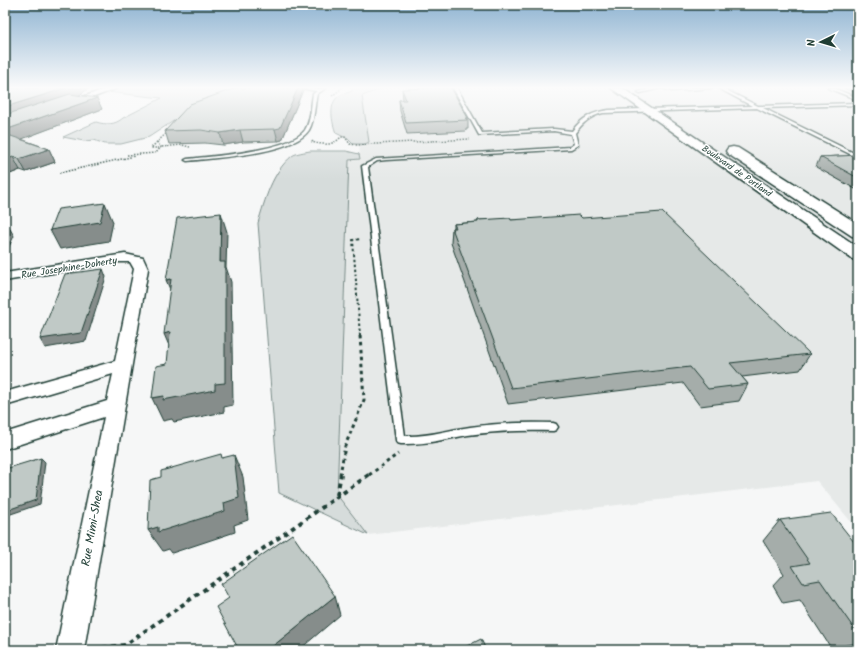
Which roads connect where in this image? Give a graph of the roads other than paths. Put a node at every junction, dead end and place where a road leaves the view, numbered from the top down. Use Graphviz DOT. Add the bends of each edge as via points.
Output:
graph roads {
  1 [pos="310,119"];
  2 [pos="472,119"];
  3 [pos="585,119"];
  4 [pos="589,119"];
  5 [pos="661,119"];
  6 [pos="683,119"];
  7 [pos="780,119"];
  8 [pos="705,133"];
  9 [pos="573,134"];
  10 [pos="718,142"];
  11 [pos="858,157"];
  12 [pos="187,160"];
  13 [pos="858,232"];
  14 [pos="858,255"];
  15 [pos="133,258"];
  16 [pos="5,277"];
  17 [pos="122,365"];
  18 [pos="5,399"];
  19 [pos="115,406"];
  20 [pos="553,427"];
  21 [pos="5,441"];
  22 [pos="70,650"];
  1 -- 12 [label="lane" via="307,131 298,138 253,152"];
  2 -- 9 [label="lane" via="481,134 554,130"];
  3 -- 4 [label="lane"];
  3 -- 9 [label="lane"];
  5 -- 14 [label="main road, Boulevard de Portland"];
  6 -- 8 [label="main road, Boulevard de Portland"];
  7 -- 11 [label="lane"];
  9 -- 20 [label="lane" via="576,145 571,148 386,159 368,163 365,168 401,440 416,442 484,429"];
  10 -- 13 [label="main road, Boulevard de Portland"];
  15 -- 16 [label="street, Rue Josephine-Doherty" via="111,259"];
  15 -- 17 [label="street, Rue Mimi-Shea" via="138,261 141,269"];
  17 -- 18 [label="street"];
  17 -- 19 [label="street, Rue Mimi-Shea"];
  19 -- 21 [label="street"];
  19 -- 22 [label="street, Rue Mimi-Shea"];
}
